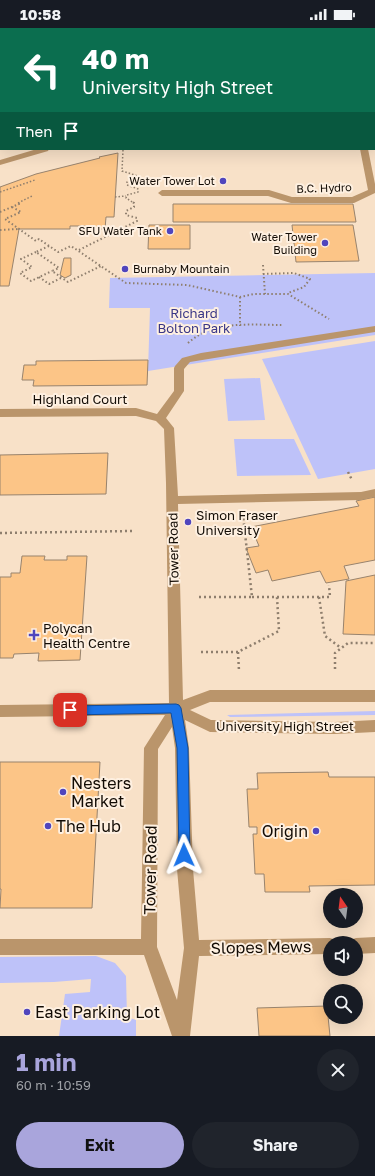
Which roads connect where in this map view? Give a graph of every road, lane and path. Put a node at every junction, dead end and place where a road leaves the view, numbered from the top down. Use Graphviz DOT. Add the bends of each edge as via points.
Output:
graph roads {
  1 [pos="42,150"];
  2 [pos="123,150"];
  3 [pos="364,150"];
  4 [pos="0,163"];
  5 [pos="35,180"];
  6 [pos="0,192"];
  7 [pos="162,193"];
  8 [pos="32,196"];
  9 [pos="126,196"];
  10 [pos="115,197"];
  11 [pos="12,206"];
  12 [pos="0,212"];
  13 [pos="0,230"];
  14 [pos="19,230"];
  15 [pos="49,246"];
  16 [pos="78,250"];
  17 [pos="36,252"];
  18 [pos="262,265"];
  19 [pos="101,266"];
  20 [pos="52,271"];
  21 [pos="263,274"];
  22 [pos="39,277"];
  23 [pos="62,278"];
  24 [pos="265,294"];
  25 [pos="288,294"];
  26 [pos="240,297"];
  27 [pos="334,321"];
  28 [pos="240,326"];
  29 [pos="375,329"];
  30 [pos="0,413"];
  31 [pos="160,418"];
  32 [pos="375,494"];
  33 [pos="241,499"];
  34 [pos="172,500"];
  35 [pos="133,531"];
  36 [pos="0,533"];
  37 [pos="329,585"];
  38 [pos="199,597"];
  39 [pos="252,597"];
  40 [pos="277,597"];
  41 [pos="319,597"];
  42 [pos="375,643"];
  43 [pos="341,648"];
  44 [pos="201,652"];
  45 [pos="238,652"];
  46 [pos="335,669"];
  47 [pos="239,671"];
  48 [pos="375,696"];
  49 [pos="176,708"];
  50 [pos="0,711"];
  51 [pos="375,726"];
  52 [pos="375,945"];
  53 [pos="323,946"];
  54 [pos="363,946"];
  55 [pos="0,947"];
  56 [pos="149,947"];
  57 [pos="192,948"];
  58 [pos="181,1035"];
  1 -- 4 [label="street"];
  2 -- 9 [label="path" via="122,171 138,176 138,180 127,182 127,185 138,189 138,192"];
  3 -- 7 [label="street, B.C. Hydro" via="372,191 354,200 291,200 269,193"];
  5 -- 6 [label="path"];
  8 -- 11 [label="path"];
  9 -- 10 [label="path"];
  9 -- 16 [label="path" via="134,204 134,207 126,211 126,215 137,218 137,221"];
  11 -- 12 [label="path"];
  11 -- 14 [label="path" via="21,212 5,220"];
  13 -- 14 [label="path"];
  14 -- 15 [label="path"];
  15 -- 16 [label="path" via="58,252 71,246"];
  15 -- 17 [label="path"];
  16 -- 19 [label="path"];
  17 -- 20 [label="path" via="59,268"];
  17 -- 22 [label="path" via="21,259 32,267 20,273 31,281"];
  18 -- 21 [label="path"];
  19 -- 23 [label="path" via="68,282"];
  19 -- 26 [label="path" via="126,283 186,285"];
  20 -- 22 [label="path"];
  20 -- 23 [label="path"];
  21 -- 24 [label="path"];
  21 -- 25 [label="path" via="293,273 305,275 310,279 305,287"];
  22 -- 23 [label="path" via="49,284"];
  24 -- 25 [label="path"];
  24 -- 26 [label="path"];
  25 -- 27 [label="path"];
  26 -- 28 [label="path"];
  29 -- 31 [label="street" via="186,360 179,368 179,391"];
  30 -- 31 [label="street, Highland Court" via="136,412"];
  31 -- 34 [label="street, Tower Road" via="169,428"];
  32 -- 33 [label="street"];
  33 -- 34 [label="street"];
  33 -- 39 [label="path"];
  34 -- 49 [label="street, Tower Road"];
  35 -- 36 [label="path"];
  37 -- 41 [label="path" via="330,597"];
  38 -- 39 [label="path"];
  39 -- 40 [label="path"];
  40 -- 41 [label="path"];
  40 -- 45 [label="path" via="279,631"];
  41 -- 43 [label="path" via="324,636"];
  42 -- 43 [label="path" via="348,643"];
  43 -- 46 [label="path" via="335,653"];
  44 -- 45 [label="path"];
  45 -- 47 [label="path"];
  48 -- 49 [label="street, University High Street" via="210,696"];
  49 -- 50 [label="street, University High Street"];
  49 -- 51 [label="street, University High Street" via="210,726"];
  49 -- 56 [label="street, Tower Road" via="151,748"];
  49 -- 57 [label="street, Tower Road" via="182,748 185,869"];
  52 -- 54 [label="street"];
  53 -- 57 [label="street, Slopes Mews"];
  55 -- 56 [label="street"];
  56 -- 58 [label="street, Tower Road"];
  57 -- 58 [label="street, Tower Road"];
}
